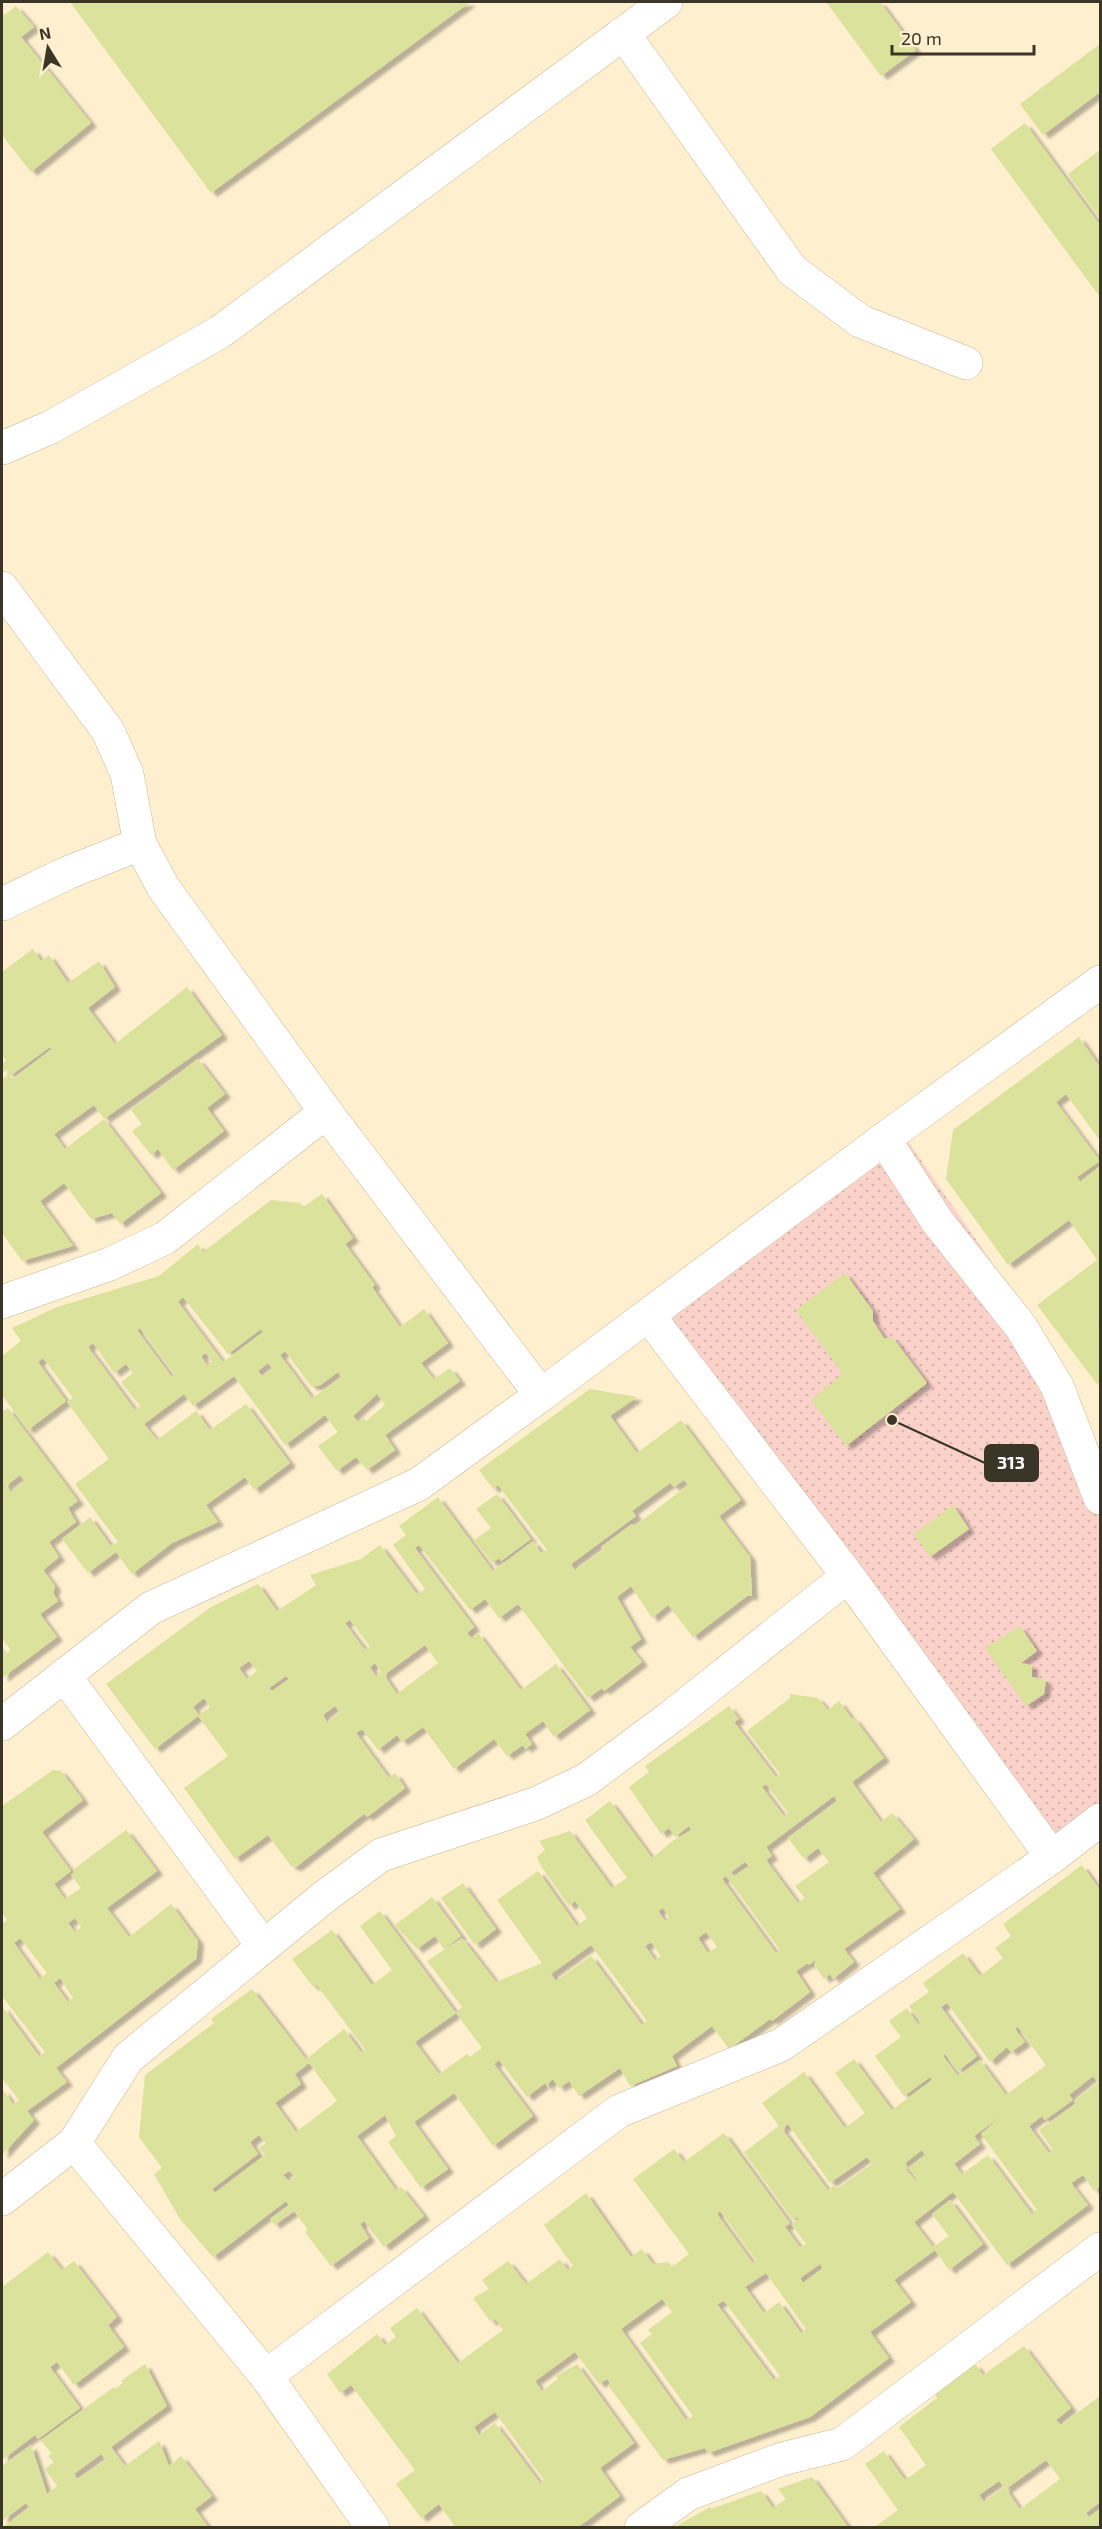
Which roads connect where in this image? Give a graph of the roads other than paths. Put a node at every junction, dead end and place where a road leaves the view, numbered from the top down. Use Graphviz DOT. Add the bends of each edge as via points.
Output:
graph roads {
  1 [pos="666,2"];
  2 [pos="623,33"];
  3 [pos="966,363"];
  4 [pos="2,448"];
  5 [pos="2,588"];
  6 [pos="140,844"];
  7 [pos="2,903"];
  8 [pos="1101,982"];
  9 [pos="326,1113"];
  10 [pos="884,1139"];
  11 [pos="2,1302"];
  12 [pos="648,1315"];
  13 [pos="541,1395"];
  14 [pos="1101,1498"];
  15 [pos="848,1576"];
  16 [pos="64,1675"];
  17 [pos="2,1724"];
  18 [pos="1101,1820"];
  19 [pos="1052,1857"];
  20 [pos="263,1946"];
  21 [pos="74,2143"];
  22 [pos="2,2199"];
  23 [pos="1101,2249"];
  24 [pos="266,2376"];
  25 [pos="373,2528"];
  26 [pos="641,2528"];
  1 -- 2 [label="street"];
  2 -- 3 [label="street" via="792,270 860,321"];
  2 -- 4 [label="street" via="220,332 51,427"];
  5 -- 6 [label="street" via="108,731 128,774"];
  6 -- 7 [label="street"];
  6 -- 9 [label="street" via="163,887"];
  8 -- 10 [label="street"];
  9 -- 11 [label="street" via="259,1161 165,1238 110,1264"];
  9 -- 13 [label="street"];
  10 -- 12 [label="street"];
  10 -- 14 [label="street" via="937,1221 1021,1327 1058,1386"];
  12 -- 13 [label="street"];
  12 -- 15 [label="street"];
  13 -- 16 [label="street" via="419,1484 152,1608"];
  15 -- 19 [label="street"];
  15 -- 20 [label="street" via="586,1780 535,1804 381,1856"];
  16 -- 17 [label="street"];
  16 -- 20 [label="street"];
  18 -- 19 [label="street"];
  19 -- 24 [label="street" via="781,2045 619,2111"];
  20 -- 21 [label="street" via="128,2058"];
  21 -- 22 [label="street"];
  21 -- 24 [label="street"];
  23 -- 26 [label="street" via="842,2444 782,2459 687,2494"];
  24 -- 25 [label="street"];
}
